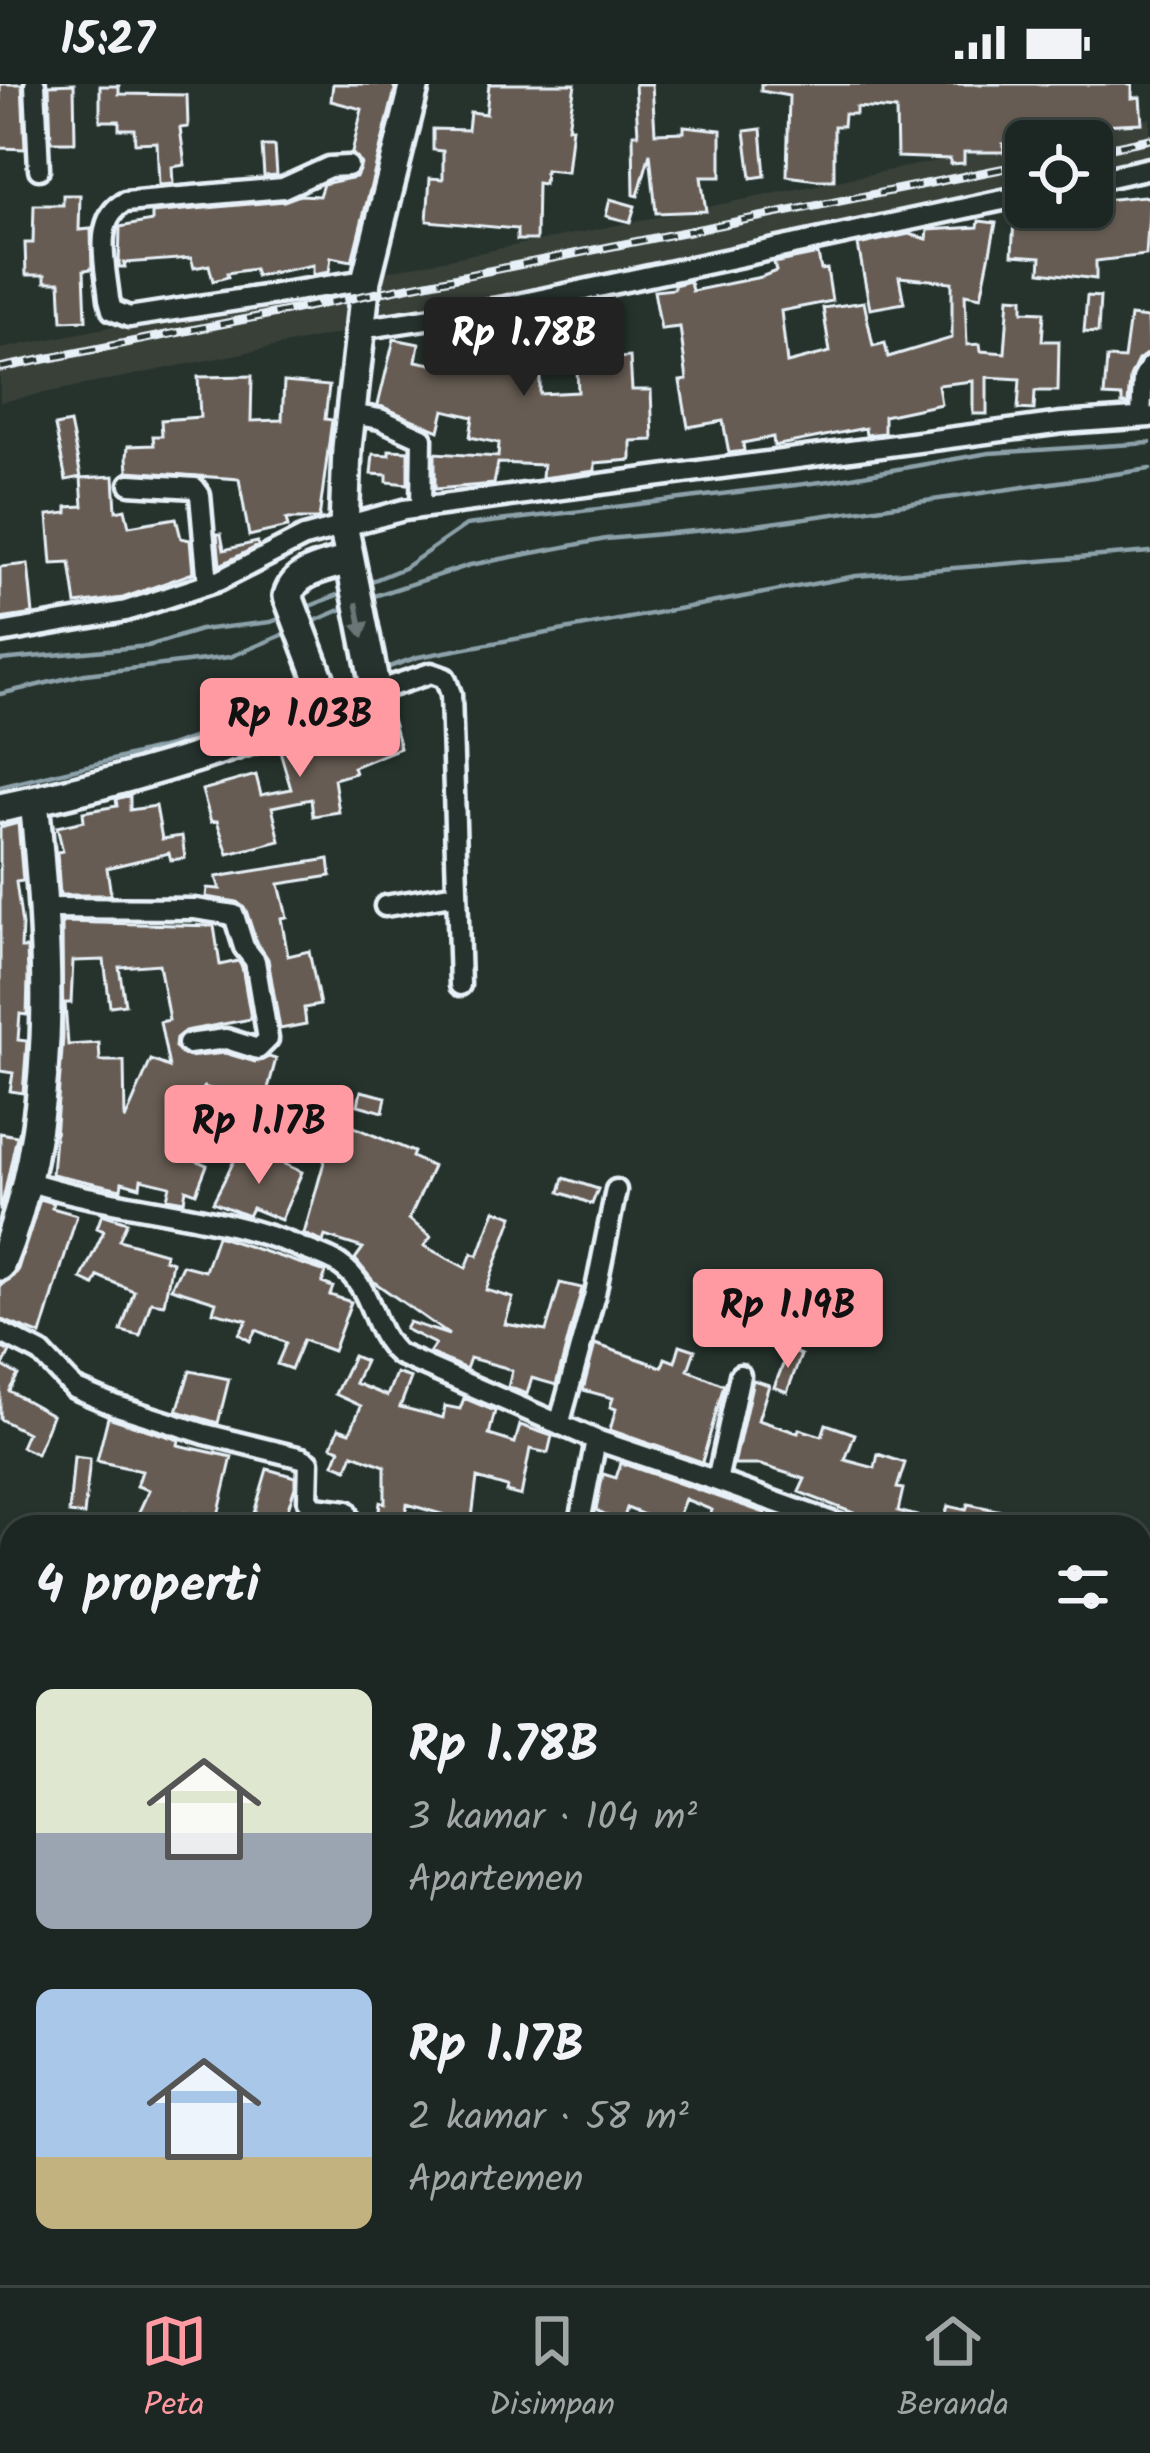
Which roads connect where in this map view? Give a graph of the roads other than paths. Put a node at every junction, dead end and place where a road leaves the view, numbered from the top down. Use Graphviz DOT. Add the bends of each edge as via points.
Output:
graph roads {
  1 [pos="35,84"];
  2 [pos="415,84"];
  3 [pos="348,166"];
  4 [pos="1150,168"];
  5 [pos="39,169"];
  6 [pos="1113,176"];
  7 [pos="1005,200"];
  8 [pos="366,280"];
  9 [pos="360,329"];
  10 [pos="1150,366"];
  11 [pos="365,417"];
  12 [pos="1145,417"];
  13 [pos="130,484"];
  14 [pos="421,508"];
  15 [pos="344,527"];
  16 [pos="348,560"];
  17 [pos="208,584"];
  18 [pos="0,633"];
  19 [pos="374,686"];
  20 [pos="329,704"];
  21 [pos="34,801"];
  22 [pos="0,808"];
  23 [pos="457,894"];
  24 [pos="385,906"];
  25 [pos="45,908"];
  26 [pos="460,985"];
  27 [pos="188,1044"];
  28 [pos="30,1182"];
  29 [pos="616,1190"];
  30 [pos="0,1266"];
  31 [pos="0,1332"];
  32 [pos="740,1375"];
  33 [pos="559,1425"];
  34 [pos="596,1440"];
  35 [pos="717,1481"];
  36 [pos="346,1515"];
  37 [pos="581,1515"];
  38 [pos="812,1515"];
  1 -- 5 [label="street"];
  2 -- 8 [label="street"];
  3 -- 8 [label="street" via="284,188 114,207 104,222 109,299 117,315 129,317"];
  4 -- 6 [label="street"];
  7 -- 9 [label="street" via="640,279"];
  8 -- 9 [label="street"];
  9 -- 11 [label="street"];
  10 -- 12 [label="street"];
  11 -- 14 [label="street" via="422,437"];
  11 -- 15 [label="street"];
  12 -- 14 [label="street"];
  13 -- 17 [label="street" via="195,488"];
  14 -- 15 [label="street"];
  15 -- 16 [label="street"];
  15 -- 17 [label="street" via="304,537"];
  16 -- 19 [label="street, one-way"];
  16 -- 20 [label="street" via="303,574 288,596"];
  17 -- 18 [label="street" via="126,611"];
  19 -- 20 [label="street"];
  19 -- 23 [label="street" via="445,678"];
  20 -- 21 [label="street" via="193,757"];
  21 -- 22 [label="street"];
  21 -- 25 [label="street"];
  23 -- 24 [label="street"];
  23 -- 26 [label="street"];
  25 -- 27 [label="street" via="235,915 255,961 268,1039 258,1049 226,1039"];
  25 -- 28 [label="street"];
  28 -- 30 [label="street"];
  28 -- 33 [label="street" via="251,1228 337,1262 372,1301 381,1334 398,1354"];
  29 -- 33 [label="street"];
  31 -- 36 [label="street" via="41,1353 74,1388 302,1458 312,1471 308,1501"];
  32 -- 35 [label="street"];
  33 -- 34 [label="street"];
  34 -- 35 [label="street"];
  34 -- 37 [label="street"];
  35 -- 38 [label="street"];
}
